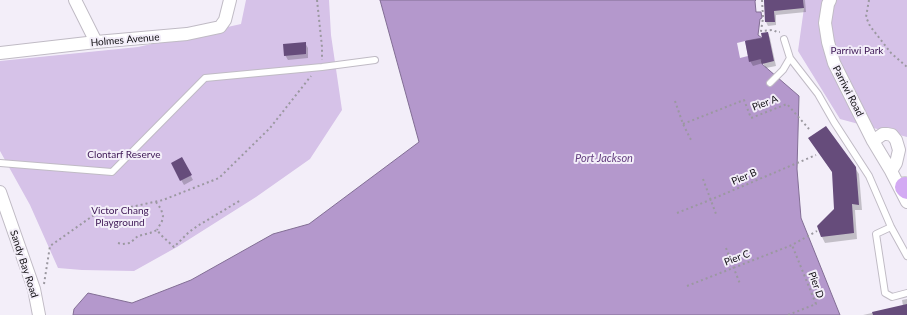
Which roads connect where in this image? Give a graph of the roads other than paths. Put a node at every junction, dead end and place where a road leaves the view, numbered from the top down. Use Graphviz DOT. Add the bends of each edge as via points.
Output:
graph roads {
  1 [pos="75,0"];
  2 [pos="230,0"];
  3 [pos="830,0"];
  4 [pos="784,39"];
  5 [pos="96,42"];
  6 [pos="0,53"];
  7 [pos="790,58"];
  8 [pos="375,60"];
  9 [pos="770,83"];
  10 [pos="874,141"];
  11 [pos="0,163"];
  12 [pos="902,186"];
  13 [pos="0,192"];
  14 [pos="891,227"];
  15 [pos="907,256"];
  16 [pos="907,293"];
  17 [pos="39,315"];
  1 -- 5 [label="street"];
  2 -- 5 [label="street, Holmes Avenue" via="225,20 220,27 187,34"];
  3 -- 10 [label="street, Parriwi Road" via="825,23 834,63"];
  4 -- 7 [label="lane"];
  5 -- 6 [label="street, Holmes Avenue"];
  7 -- 9 [label="lane" via="783,70"];
  7 -- 14 [label="lane" via="818,94 869,176"];
  8 -- 11 [label="lane" via="205,78 112,172"];
  10 -- 12 [label="street, Parriwi Road"];
  10 -- 12 [label="street" via="883,134 892,135 896,140 899,150 896,163"];
  13 -- 17 [label="street, Sandy Bay Road" via="34,289"];
  14 -- 15 [label="lane"];
  14 -- 16 [label="lane" via="876,234 885,293 892,297"];
}
